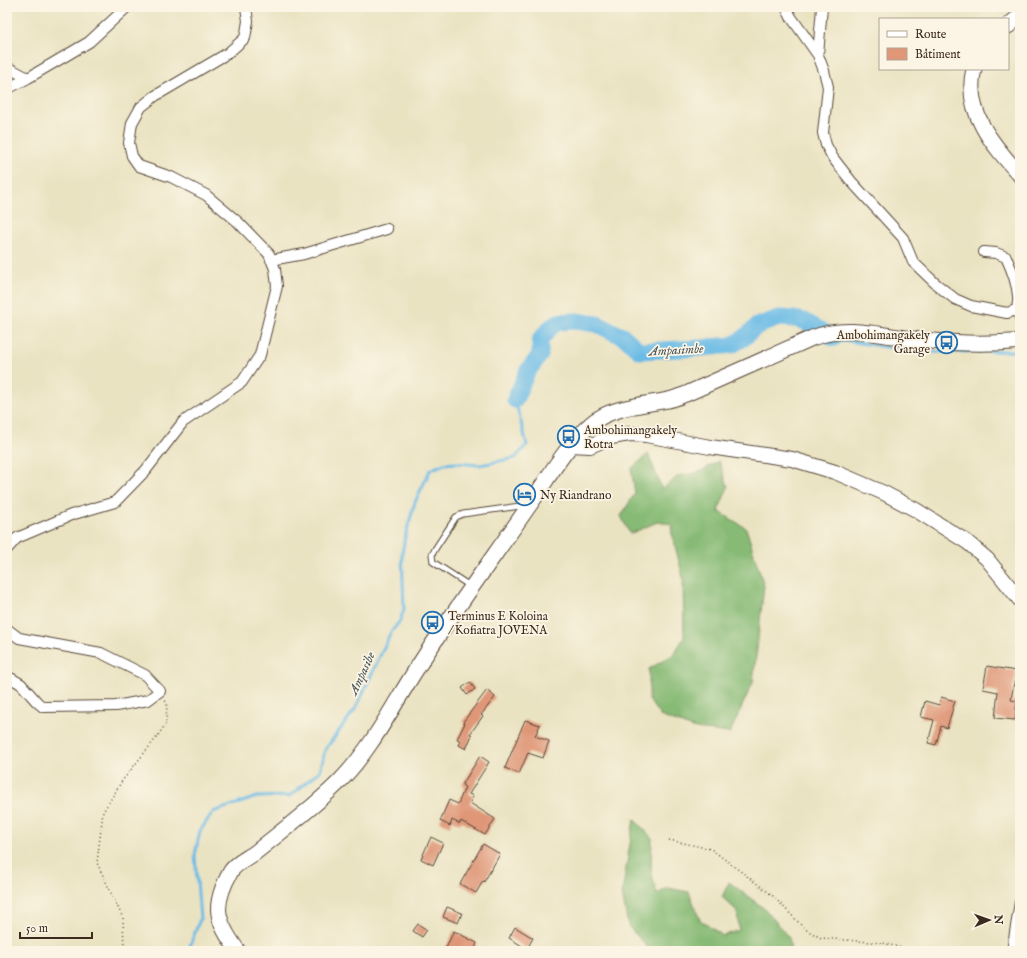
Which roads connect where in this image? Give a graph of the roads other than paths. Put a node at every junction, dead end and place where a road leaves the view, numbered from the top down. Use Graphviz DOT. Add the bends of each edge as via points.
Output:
graph roads {
  1 [pos="127,7"];
  2 [pos="246,7"];
  3 [pos="786,7"];
  4 [pos="822,7"];
  5 [pos="1020,16"];
  6 [pos="1009,25"];
  7 [pos="818,55"];
  8 [pos="7,67"];
  9 [pos="974,70"];
  10 [pos="28,78"];
  11 [pos="7,89"];
  12 [pos="1020,175"];
  13 [pos="387,229"];
  14 [pos="984,252"];
  15 [pos="271,260"];
  16 [pos="1018,314"];
  17 [pos="1020,341"];
  18 [pos="570,445"];
  19 [pos="530,504"];
  20 [pos="7,549"];
  21 [pos="471,587"];
  22 [pos="1020,600"];
  23 [pos="7,629"];
  24 [pos="7,676"];
  25 [pos="1020,902"];
  26 [pos="238,951"];
  27 [pos="1012,951"];
  1 -- 10 [label="street" via="88,42"];
  2 -- 15 [label="street" via="248,21 245,38 228,53 141,107 132,123 129,143 132,156 139,166 206,195 238,222 269,254"];
  3 -- 7 [label="street"];
  4 -- 7 [label="street"];
  5 -- 6 [label="main road"];
  7 -- 16 [label="street" via="828,87 823,133 826,145 851,181 903,238 913,262 955,300 971,306"];
  8 -- 10 [label="street"];
  9 -- 12 [label="main road" via="973,103 977,116 985,133"];
  10 -- 11 [label="street"];
  13 -- 15 [label="street" via="304,254"];
  14 -- 16 [label="street" via="1006,257 1019,298"];
  15 -- 20 [label="street" via="277,286 260,355 242,382 183,422 146,470 115,502 71,515 17,538"];
  17 -- 18 [label="main road" via="944,342 856,332 830,332 686,394 618,411 598,419"];
  18 -- 19 [label="main road"];
  18 -- 22 [label="street" via="590,446 611,437 646,435 792,459 835,472 884,493 967,542 988,559"];
  19 -- 21 [label="main road"];
  19 -- 21 [label="lane" via="456,517 435,549 432,559"];
  21 -- 26 [label="main road" via="367,750 338,783 284,830 233,868 222,889 218,906 222,928"];
  23 -- 24 [label="street" via="18,638 101,653 145,675 160,691 148,700 116,706 43,707 21,684"];
  25 -- 27 [label="street"];
}
